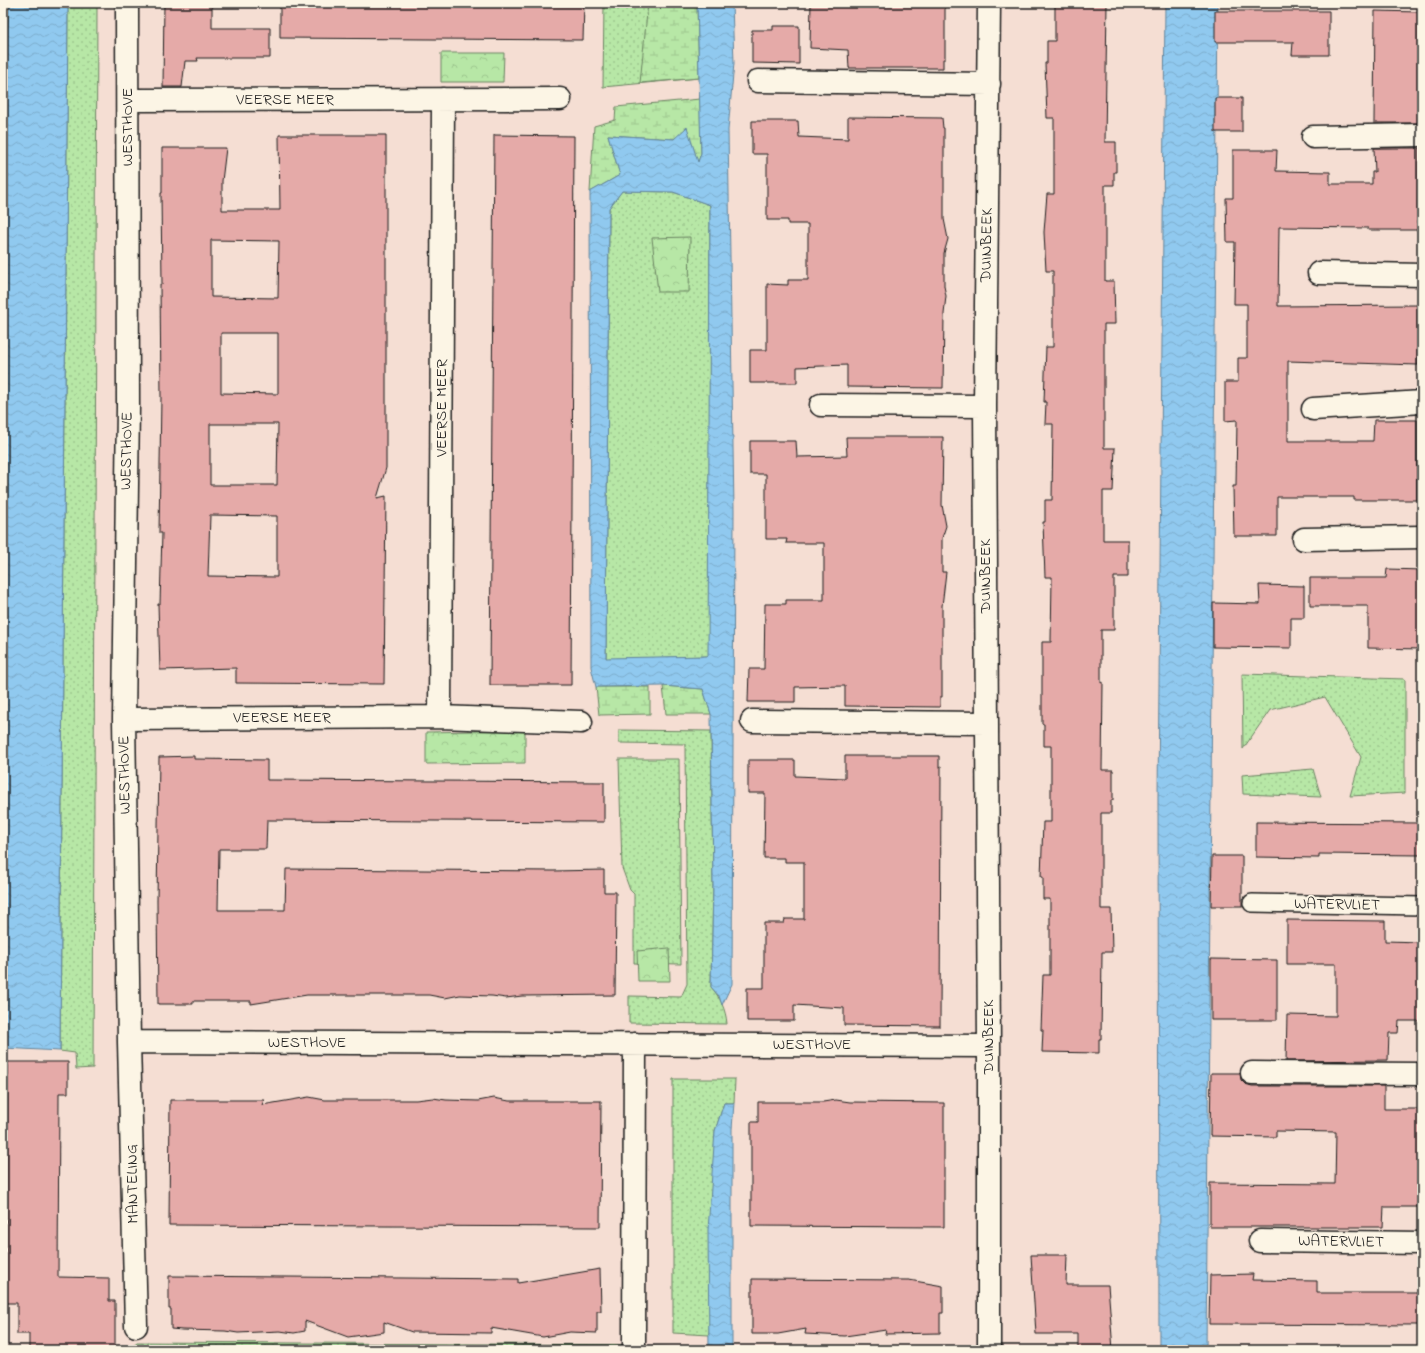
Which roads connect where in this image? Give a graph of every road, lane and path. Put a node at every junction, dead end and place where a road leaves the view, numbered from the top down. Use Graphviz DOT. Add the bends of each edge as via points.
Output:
graph roads {
  1 [pos="127,3"];
  2 [pos="989,3"];
  3 [pos="758,81"];
  4 [pos="989,84"];
  5 [pos="443,99"];
  6 [pos="560,99"];
  7 [pos="128,100"];
  8 [pos="1422,135"];
  9 [pos="1313,138"];
  10 [pos="1319,273"];
  11 [pos="1422,275"];
  12 [pos="1422,402"];
  13 [pos="821,405"];
  14 [pos="985,406"];
  15 [pos="1313,409"];
  16 [pos="1422,537"];
  17 [pos="1304,539"];
  18 [pos="440,717"];
  19 [pos="124,719"];
  20 [pos="752,721"];
  21 [pos="581,722"];
  22 [pos="986,723"];
  23 [pos="1252,903"];
  24 [pos="1422,906"];
  25 [pos="129,1042"];
  26 [pos="635,1044"];
  27 [pos="990,1046"];
  28 [pos="1252,1073"];
  29 [pos="1422,1074"];
  30 [pos="1260,1241"];
  31 [pos="1422,1243"];
  32 [pos="136,1326"];
  33 [pos="634,1345"];
  34 [pos="989,1350"];
  1 -- 7 [label="street, WESTHOVE"];
  2 -- 4 [label="street, DUINBEEK"];
  3 -- 4 [label="street"];
  4 -- 14 [label="street, DUINBEEK"];
  5 -- 6 [label="street, VEERSE MEER"];
  5 -- 7 [label="street, VEERSE MEER"];
  5 -- 18 [label="street, VEERSE MEER"];
  7 -- 19 [label="street, WESTHOVE"];
  8 -- 9 [label="street"];
  10 -- 11 [label="street"];
  12 -- 15 [label="street"];
  13 -- 14 [label="street"];
  14 -- 22 [label="street, DUINBEEK"];
  16 -- 17 [label="street"];
  18 -- 19 [label="street, VEERSE MEER"];
  18 -- 21 [label="street, VEERSE MEER"];
  19 -- 25 [label="street, WESTHOVE"];
  20 -- 22 [label="street"];
  22 -- 27 [label="street, DUINBEEK"];
  23 -- 24 [label="lane, WATERVLIET"];
  25 -- 26 [label="street, WESTHOVE"];
  25 -- 32 [label="street, MANTELING"];
  26 -- 27 [label="street, WESTHOVE"];
  26 -- 33 [label="street"];
  27 -- 34 [label="street, DUINBEEK"];
  28 -- 29 [label="street"];
  30 -- 31 [label="street, WATERVLIET"];
}
